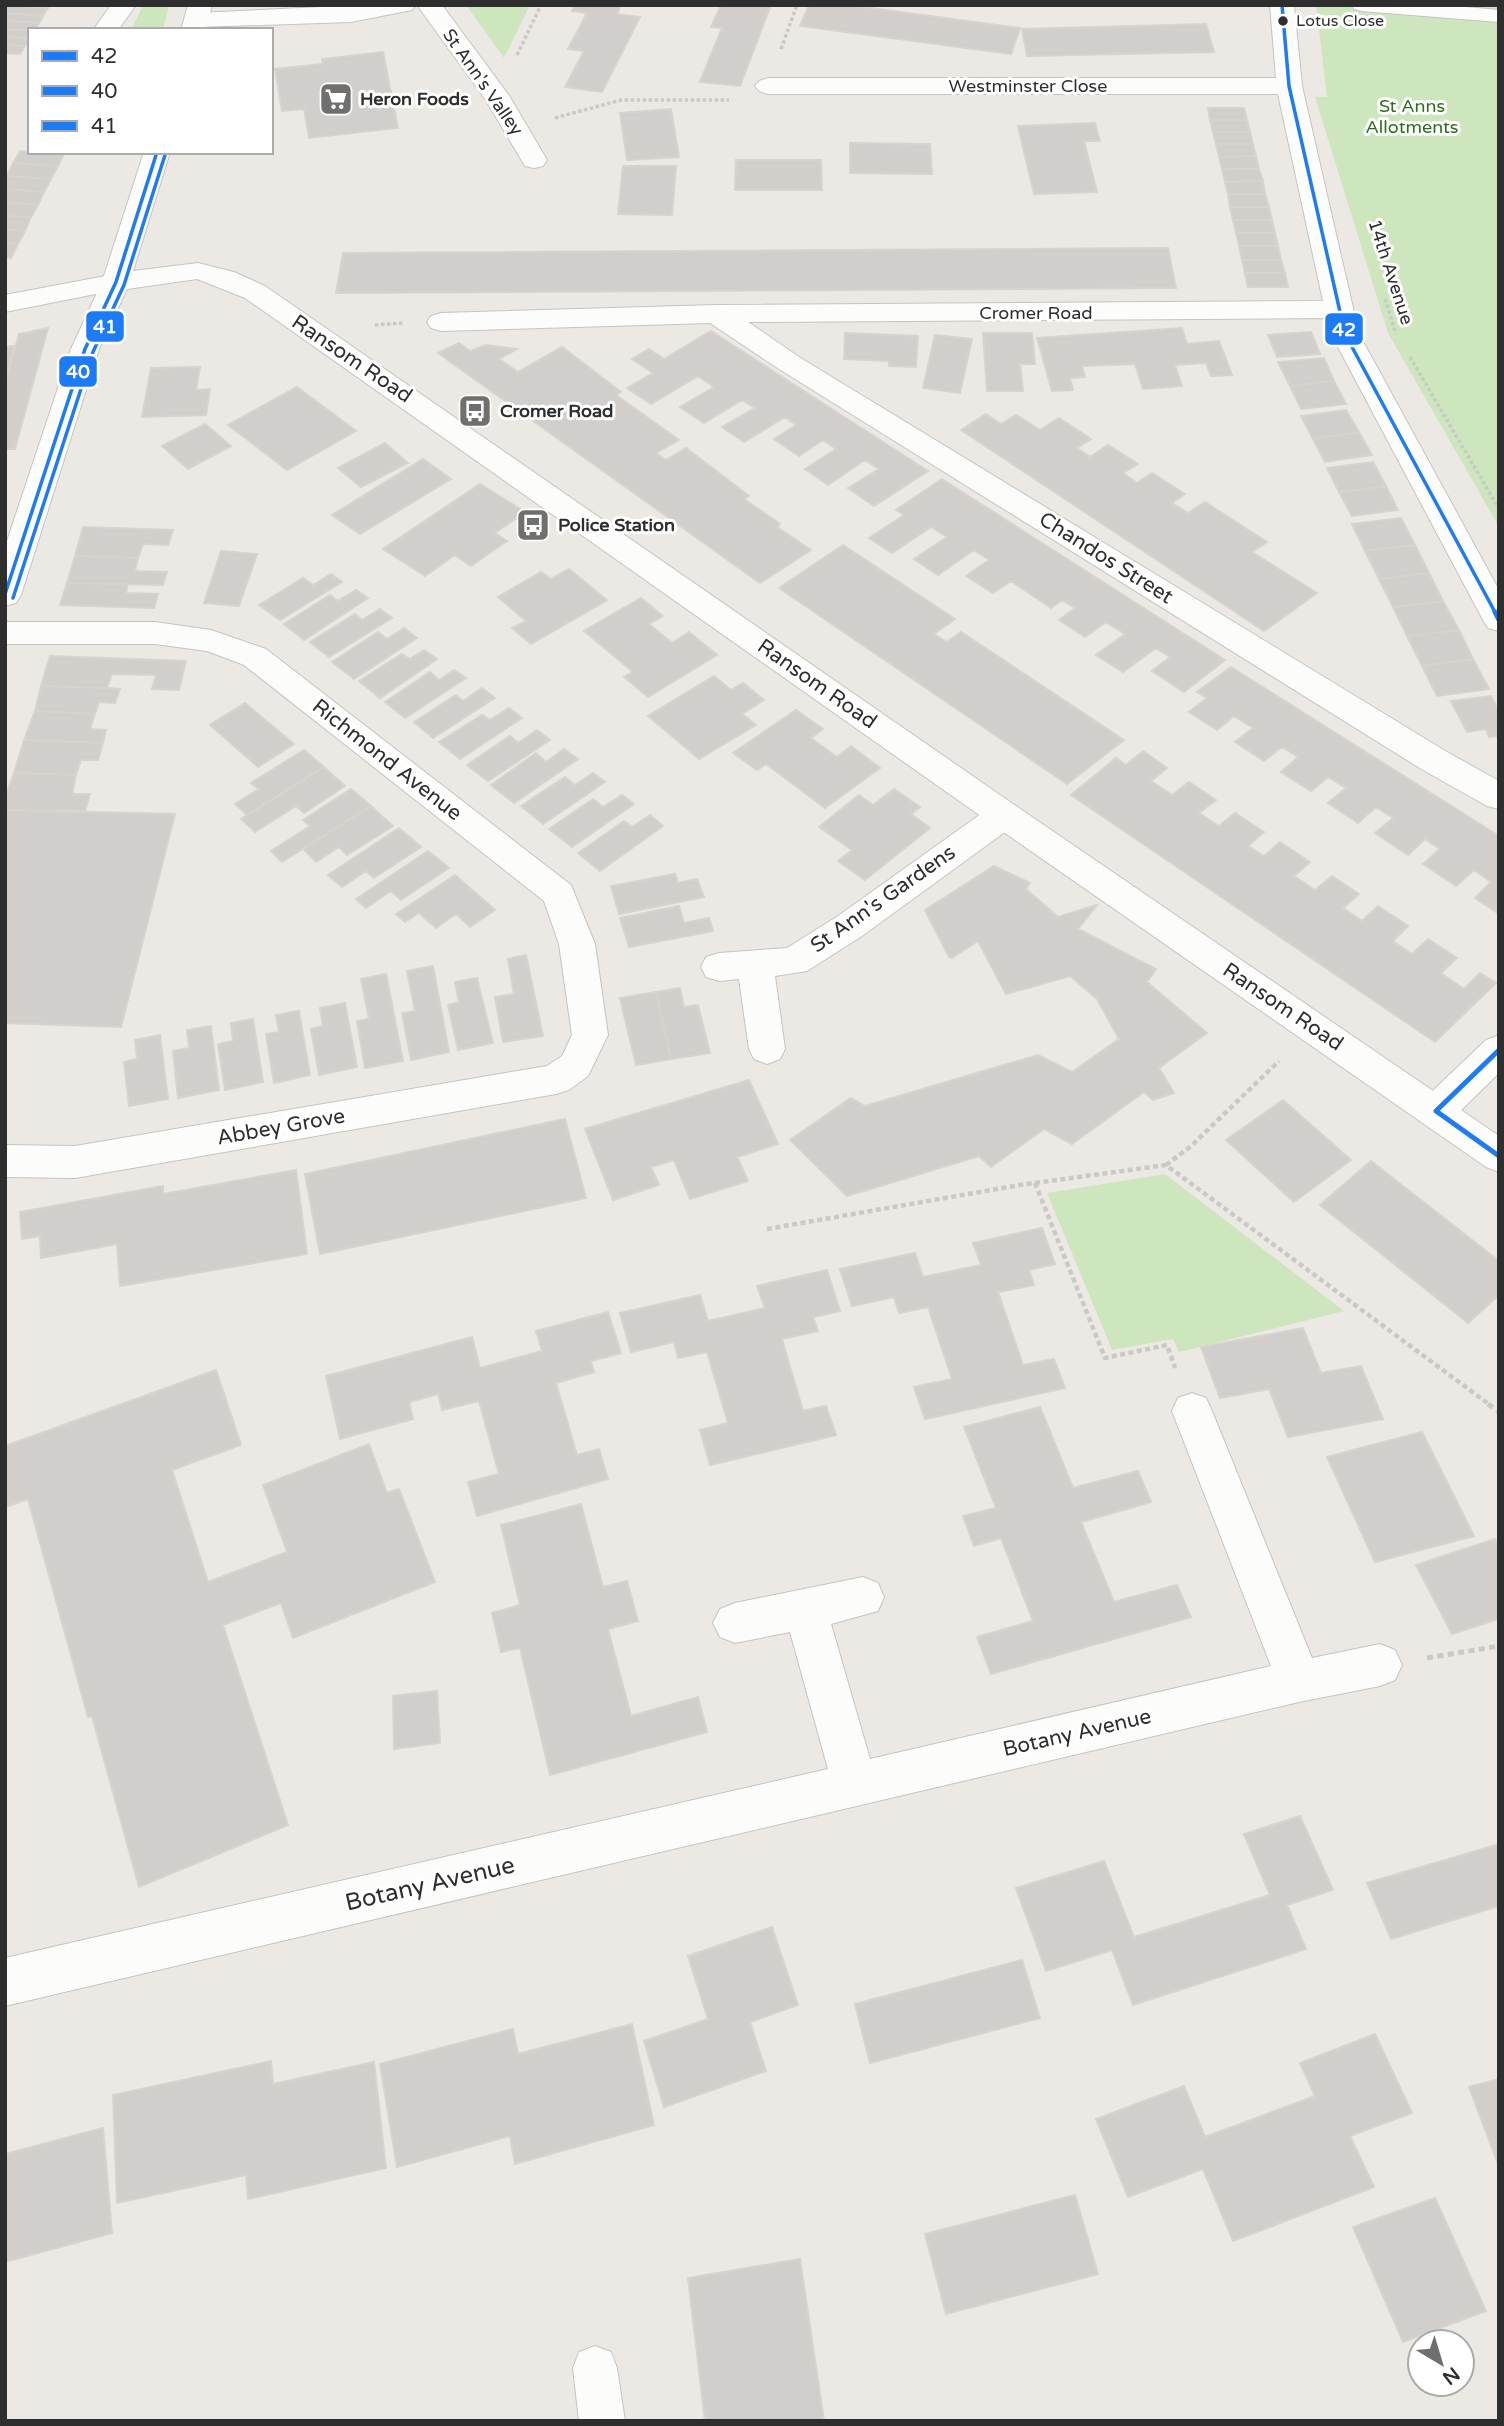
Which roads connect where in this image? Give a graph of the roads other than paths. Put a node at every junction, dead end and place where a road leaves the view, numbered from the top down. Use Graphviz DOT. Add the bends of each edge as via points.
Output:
graph roads {
  1 [pos="124,5"];
  2 [pos="403,5"];
  3 [pos="429,5"];
  4 [pos="1282,5"];
  5 [pos="1361,5"];
  6 [pos="1499,16"];
  7 [pos="197,18"];
  8 [pos="107,28"];
  9 [pos="768,86"];
  10 [pos="1289,86"];
  11 [pos="156,154"];
  12 [pos="534,160"];
  13 [pos="116,282"];
  14 [pos="5,304"];
  15 [pos="1338,310"];
  16 [pos="716,314"];
  17 [pos="441,321"];
  18 [pos="5,595"];
  19 [pos="1499,620"];
  20 [pos="5,633"];
  21 [pos="1499,797"];
  22 [pos="1004,815"];
  23 [pos="755,964"];
  24 [pos="719,967"];
  25 [pos="766,1049"];
  26 [pos="1499,1050"];
  27 [pos="556,1079"];
  28 [pos="1436,1111"];
  29 [pos="1499,1156"];
  30 [pos="5,1161"];
  31 [pos="1192,1411"];
  32 [pos="863,1597"];
  33 [pos="805,1609"];
  34 [pos="735,1623"];
  35 [pos="1380,1665"];
  36 [pos="1299,1681"];
  37 [pos="855,1785"];
  38 [pos="5,1982"];
  39 [pos="595,2368"];
  40 [pos="602,2421"];
  1 -- 8 [label="street"];
  2 -- 7 [label="street" via="340,16"];
  3 -- 12 [label="street, St Ann's Valley" via="497,97"];
  4 -- 10 [label="street"];
  5 -- 6 [label="lane"];
  9 -- 10 [label="street, Westminster Close"];
  10 -- 15 [label="street"];
  11 -- 13 [label="street"];
  13 -- 14 [label="street, Ransom Road"];
  13 -- 18 [label="street" via="85,349"];
  13 -- 22 [label="street, Ransom Road" via="198,271 255,292"];
  15 -- 16 [label="street, Cromer Road"];
  15 -- 19 [label="street" via="1345,334"];
  16 -- 17 [label="street, Cromer Road"];
  16 -- 21 [label="street, Chandos Street"];
  20 -- 27 [label="street, Richmond Avenue" via="155,633 211,641 255,657 559,894 577,944 590,1035 575,1066"];
  22 -- 23 [label="street, St Ann's Gardens" via="794,961"];
  22 -- 28 [label="street, Ransom Road"];
  23 -- 24 [label="street, St Ann's Gardens"];
  23 -- 25 [label="street"];
  26 -- 28 [label="street"];
  27 -- 30 [label="street, Abbey Grove" via="75,1162"];
  28 -- 29 [label="street, Ransom Road"];
  31 -- 36 [label="street"];
  32 -- 33 [label="street"];
  33 -- 34 [label="street"];
  33 -- 37 [label="street"];
  35 -- 36 [label="street, Botany Avenue"];
  36 -- 37 [label="street, Botany Avenue"];
  37 -- 38 [label="street, Botany Avenue"];
  39 -- 40 [label="lane"];
}
